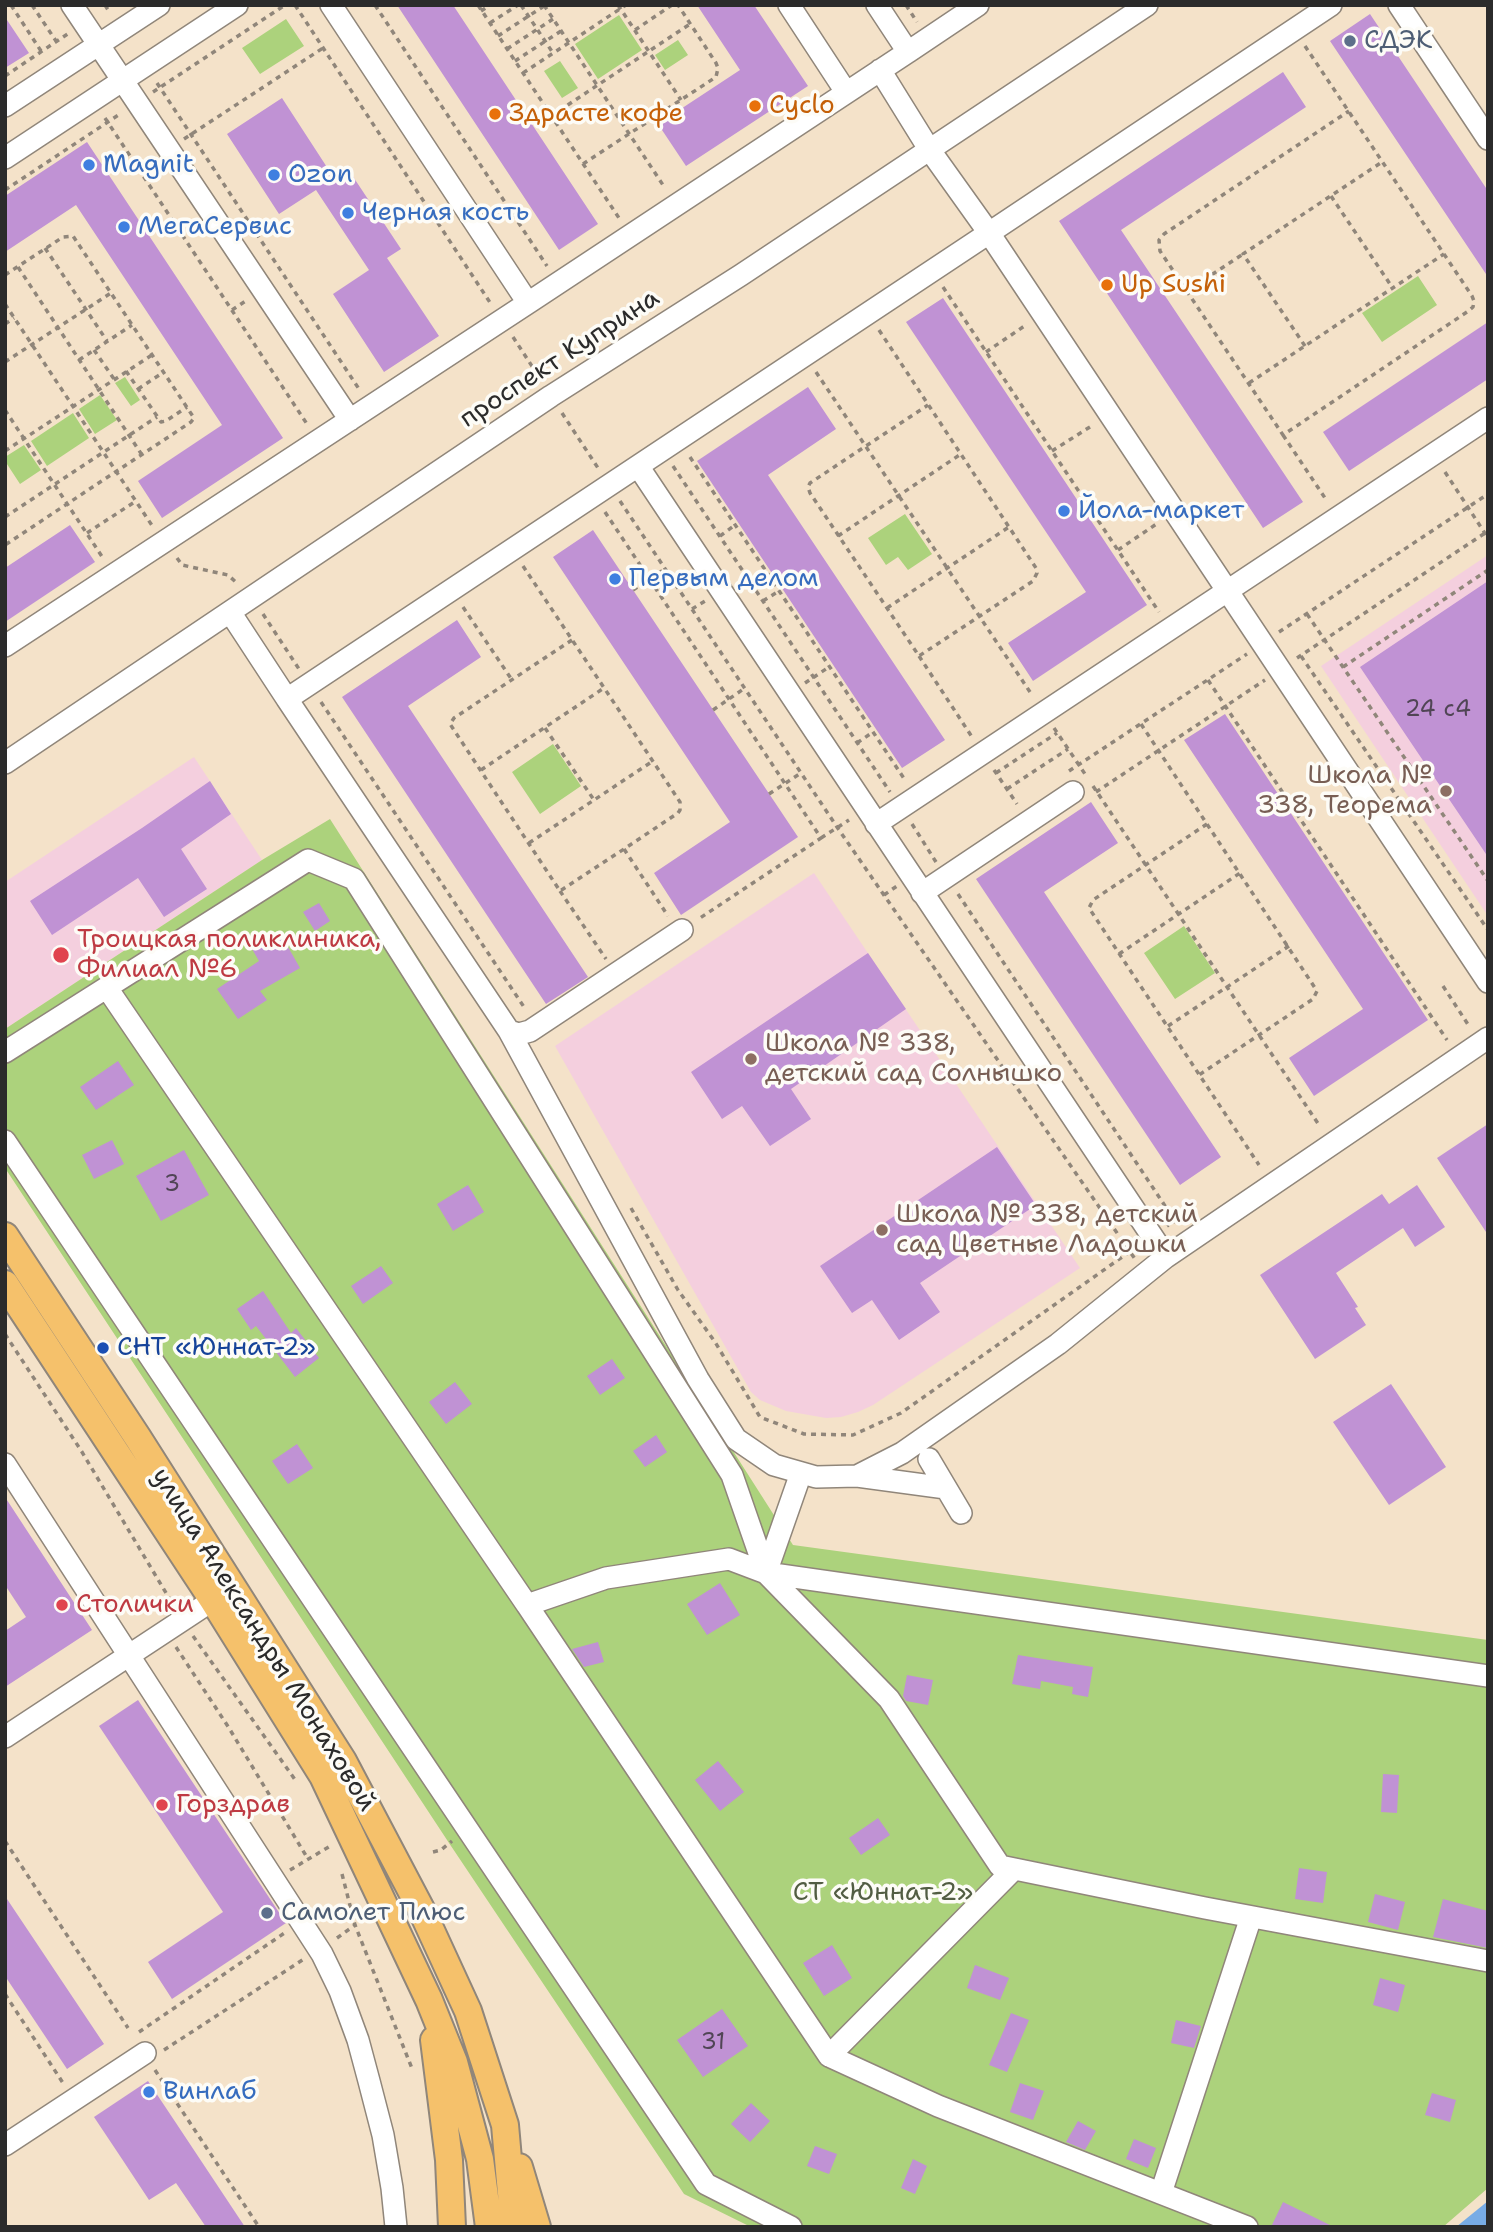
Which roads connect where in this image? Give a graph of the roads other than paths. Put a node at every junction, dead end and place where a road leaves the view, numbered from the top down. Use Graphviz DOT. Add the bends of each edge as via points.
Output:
graph roads {
  1 [pos="72,5"];
  2 [pos="159,5"];
  3 [pos="237,5"];
  4 [pos="331,5"];
  5 [pos="789,5"];
  6 [pos="877,5"];
  7 [pos="978,5"];
  8 [pos="1147,5"];
  9 [pos="1331,5"];
  10 [pos="1399,5"];
  11 [pos="99,45"];
  12 [pos="908,52"];
  13 [pos="880,70"];
  14 [pos="123,81"];
  15 [pos="846,92"];
  16 [pos="5,106"];
  17 [pos="1488,139"];
  18 [pos="929,149"];
  19 [pos="5,158"];
  20 [pos="989,233"];
  21 [pos="528,303"];
  22 [pos="1488,418"];
  23 [pos="350,420"];
  24 [pos="638,466"];
  25 [pos="1227,591"];
  26 [pos="230,612"];
  27 [pos="5,646"];
  28 [pos="287,699"];
  29 [pos="5,763"];
  30 [pos="1071,782"];
  31 [pos="876,824"];
  32 [pos="917,884"];
  33 [pos="677,925"];
  34 [pos="1488,982"];
  35 [pos="107,988"];
  36 [pos="509,1031"];
  37 [pos="1488,1038"];
  38 [pos="5,1052"];
  39 [pos="5,1141"];
  40 [pos="5,1236"];
  41 [pos="1166,1257"];
  42 [pos="5,1284"];
  43 [pos="929,1459"];
  44 [pos="5,1464"];
  45 [pos="801,1473"];
  46 [pos="858,1476"];
  47 [pos="946,1488"];
  48 [pos="961,1513"];
  49 [pos="765,1573"];
  50 [pos="213,1600"];
  51 [pos="527,1605"];
  52 [pos="130,1654"];
  53 [pos="1488,1676"];
  54 [pos="5,1737"];
  55 [pos="1014,1869"];
  56 [pos="1251,1917"];
  57 [pos="1488,1961"];
  58 [pos="429,2000"];
  59 [pos="829,2056"];
  60 [pos="147,2057"];
  61 [pos="505,2125"];
  62 [pos="5,2145"];
  63 [pos="1161,2193"];
  64 [pos="396,2227"];
  65 [pos="452,2227"];
  66 [pos="489,2227"];
  67 [pos="514,2227"];
  68 [pos="537,2227"];
  69 [pos="791,2227"];
  70 [pos="1247,2227"];
  1 -- 11 [label="street"];
  2 -- 11 [label="street"];
  3 -- 14 [label="street"];
  4 -- 21 [label="street"];
  5 -- 15 [label="street"];
  6 -- 12 [label="street"];
  7 -- 12 [label="street"];
  8 -- 18 [label="street, проспект Куприна"];
  9 -- 20 [label="street"];
  10 -- 17 [label="street"];
  11 -- 14 [label="street"];
  11 -- 16 [label="street"];
  12 -- 13 [label="street"];
  13 -- 15 [label="street"];
  13 -- 18 [label="street"];
  14 -- 19 [label="street"];
  14 -- 23 [label="street"];
  15 -- 21 [label="street"];
  18 -- 20 [label="street"];
  18 -- 26 [label="street, проспект Куприна"];
  20 -- 24 [label="street"];
  20 -- 25 [label="street"];
  21 -- 23 [label="street"];
  22 -- 25 [label="street"];
  23 -- 27 [label="street"];
  24 -- 28 [label="street"];
  24 -- 31 [label="street"];
  25 -- 31 [label="street"];
  25 -- 34 [label="street"];
  26 -- 28 [label="street"];
  26 -- 29 [label="street, проспект Куприна"];
  28 -- 36 [label="street"];
  30 -- 32 [label="street"];
  31 -- 32 [label="street"];
  32 -- 41 [label="street"];
  33 -- 36 [label="street" via="530,1031"];
  35 -- 38 [label="street"];
  35 -- 49 [label="street" via="308,860 354,879 732,1475"];
  35 -- 51 [label="street"];
  36 -- 45 [label="street" via="698,1378 736,1439 774,1465"];
  37 -- 41 [label="street"];
  39 -- 69 [label="street" via="706,2184"];
  40 -- 61 [label="main road, улица Александры Монаховой" via="343,1761 463,2000"];
  41 -- 46 [label="street" via="1058,1344 902,1453"];
  42 -- 50 [label="main road, улица Александры Монаховой"];
  43 -- 47 [label="street"];
  44 -- 52 [label="street"];
  45 -- 46 [label="street"];
  45 -- 49 [label="street"];
  46 -- 47 [label="street"];
  47 -- 48 [label="street"];
  49 -- 51 [label="street" via="729,1559 606,1578"];
  49 -- 53 [label="street"];
  49 -- 55 [label="street" via="889,1699 1000,1866"];
  50 -- 52 [label="street"];
  50 -- 58 [label="main road, улица Александры Монаховой" via="323,1776"];
  51 -- 59 [label="street"];
  52 -- 54 [label="street"];
  52 -- 64 [label="street" via="319,1949 340,1991 369,2081 388,2162"];
  55 -- 56 [label="street"];
  55 -- 59 [label="street"];
  56 -- 57 [label="street"];
  56 -- 63 [label="street"];
  58 -- 65 [label="main road" via="449,2160"];
  58 -- 66 [label="main road, улица Александры Монаховой" via="468,2110"];
  59 -- 63 [label="street" via="938,2106"];
  60 -- 62 [label="street"];
  61 -- 67 [label="main road, улица Александры Монаховой"];
  61 -- 68 [label="main road"];
  63 -- 70 [label="street"];
}
